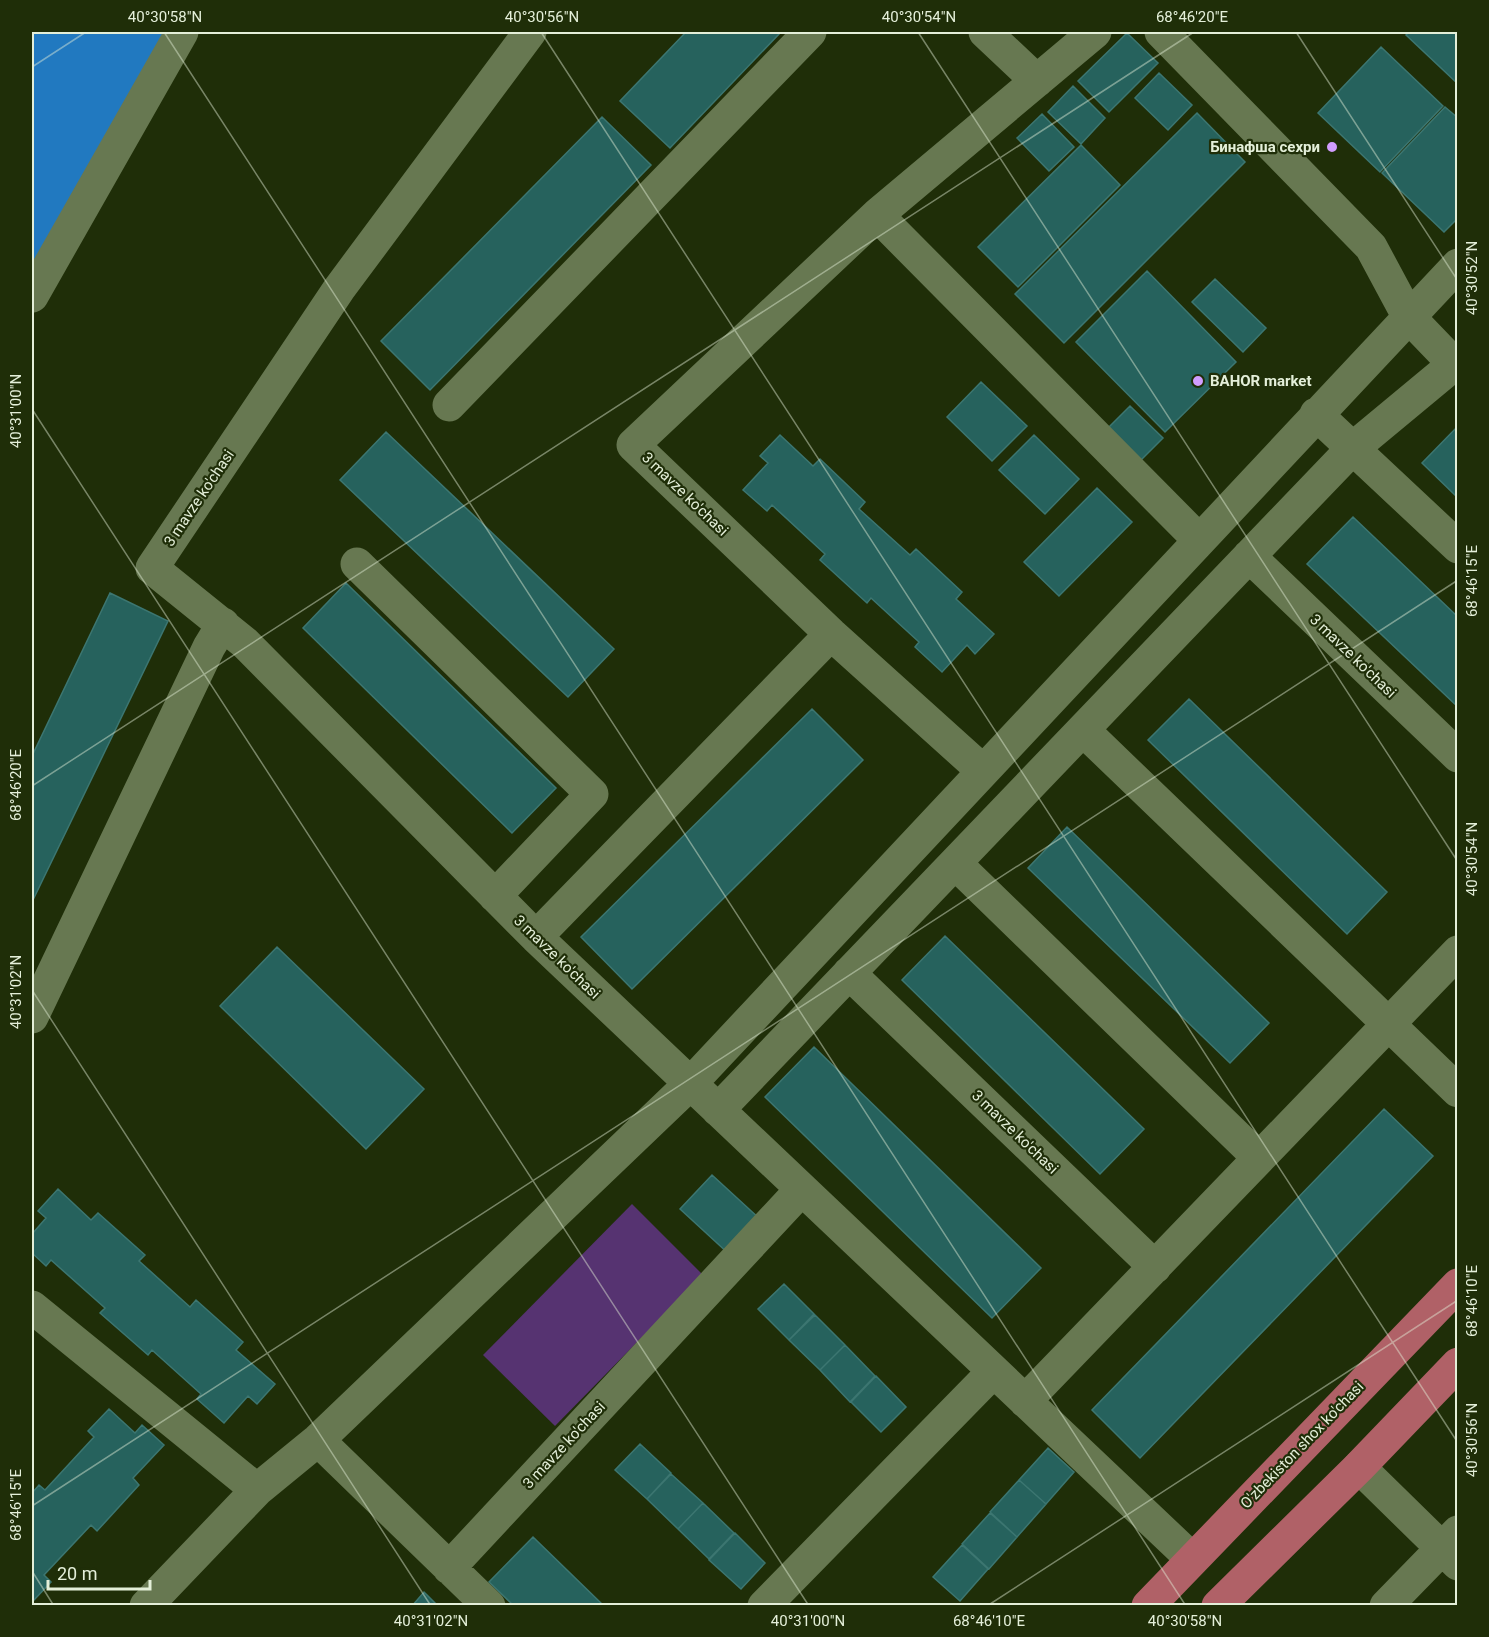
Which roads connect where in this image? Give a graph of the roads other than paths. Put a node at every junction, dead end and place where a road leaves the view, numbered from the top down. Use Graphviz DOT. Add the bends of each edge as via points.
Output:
graph roads {
  1 [pos="182,32"];
  2 [pos="530,32"];
  3 [pos="810,32"];
  4 [pos="986,32"];
  5 [pos="1095,32"];
  6 [pos="1161,32"];
  7 [pos="1037,81"];
  8 [pos="877,215"];
  9 [pos="1458,265"];
  10 [pos="32,296"];
  11 [pos="1408,316"];
  12 [pos="1456,364"];
  13 [pos="449,405"];
  14 [pos="1317,414"];
  15 [pos="1352,449"];
  16 [pos="1200,540"];
  17 [pos="1458,547"];
  18 [pos="1249,556"];
  19 [pos="357,564"];
  20 [pos="224,624"];
  21 [pos="831,634"];
  22 [pos="1083,730"];
  23 [pos="1458,756"];
  24 [pos="983,771"];
  25 [pos="955,863"];
  26 [pos="495,896"];
  27 [pos="536,937"];
  28 [pos="1458,951"];
  29 [pos="849,973"];
  30 [pos="32,1017"];
  31 [pos="1389,1023"];
  32 [pos="690,1084"];
  33 [pos="1458,1091"];
  34 [pos="718,1110"];
  35 [pos="1259,1158"];
  36 [pos="801,1190"];
  37 [pos="1155,1267"];
  38 [pos="1458,1285"];
  39 [pos="32,1307"];
  40 [pos="1458,1365"];
  41 [pos="993,1372"];
  42 [pos="1024,1401"];
  43 [pos="318,1440"];
  44 [pos="1359,1467"];
  45 [pos="257,1490"];
  46 [pos="1452,1548"];
  47 [pos="1192,1559"];
  48 [pos="449,1568"];
  49 [pos="146,1605"];
  50 [pos="489,1605"];
  51 [pos="764,1605"];
  52 [pos="1148,1605"];
  53 [pos="1218,1605"];
  54 [pos="1386,1605"];
  1 -- 10 [label="street"];
  2 -- 20 [label="street, 3 mavze ko'chasi" via="339,289 152,568"];
  3 -- 13 [label="street"];
  4 -- 7 [label="street"];
  5 -- 7 [label="street, 3 mavze ko'chasi"];
  6 -- 11 [label="street" via="1371,247"];
  7 -- 8 [label="street, 3 mavze ko'chasi"];
  8 -- 16 [label="street"];
  8 -- 21 [label="street, 3 mavze ko'chasi" via="633,445"];
  9 -- 11 [label="street"];
  11 -- 12 [label="street"];
  11 -- 14 [label="street"];
  12 -- 15 [label="street"];
  14 -- 15 [label="street"];
  14 -- 16 [label="street"];
  15 -- 17 [label="street"];
  15 -- 18 [label="street"];
  16 -- 24 [label="street"];
  18 -- 22 [label="street"];
  18 -- 23 [label="street, 3 mavze ko'chasi"];
  19 -- 26 [label="street" via="592,794"];
  20 -- 26 [label="street, 3 mavze ko'chasi"];
  20 -- 30 [label="street" via="209,647"];
  21 -- 24 [label="street, 3 mavze ko'chasi"];
  21 -- 27 [label="street"];
  22 -- 25 [label="street"];
  22 -- 31 [label="street"];
  24 -- 32 [label="street"];
  25 -- 29 [label="street"];
  25 -- 35 [label="street"];
  26 -- 27 [label="street, 3 mavze ko'chasi"];
  27 -- 32 [label="street, 3 mavze ko'chasi"];
  28 -- 31 [label="street"];
  29 -- 34 [label="street"];
  29 -- 37 [label="street, 3 mavze ko'chasi"];
  31 -- 33 [label="street"];
  31 -- 35 [label="street"];
  32 -- 34 [label="street, 3 mavze ko'chasi"];
  32 -- 43 [label="street"];
  34 -- 36 [label="street, 3 mavze ko'chasi"];
  35 -- 37 [label="street"];
  36 -- 41 [label="street, 3 mavze ko'chasi"];
  36 -- 48 [label="street, 3 mavze ko'chasi"];
  37 -- 42 [label="street"];
  38 -- 47 [label="main road, O'zbekiston shox ko'chasi"];
  39 -- 45 [label="street"];
  40 -- 44 [label="main road"];
  41 -- 42 [label="street, 3 mavze ko'chasi"];
  41 -- 51 [label="street"];
  42 -- 47 [label="street, 3 mavze ko'chasi"];
  43 -- 45 [label="street"];
  43 -- 48 [label="street"];
  44 -- 46 [label="street"];
  44 -- 53 [label="main road"];
  45 -- 49 [label="street"];
  46 -- 54 [label="street"];
  47 -- 52 [label="main road, O'zbekiston shox ko'chasi"];
  48 -- 50 [label="street"];
}
